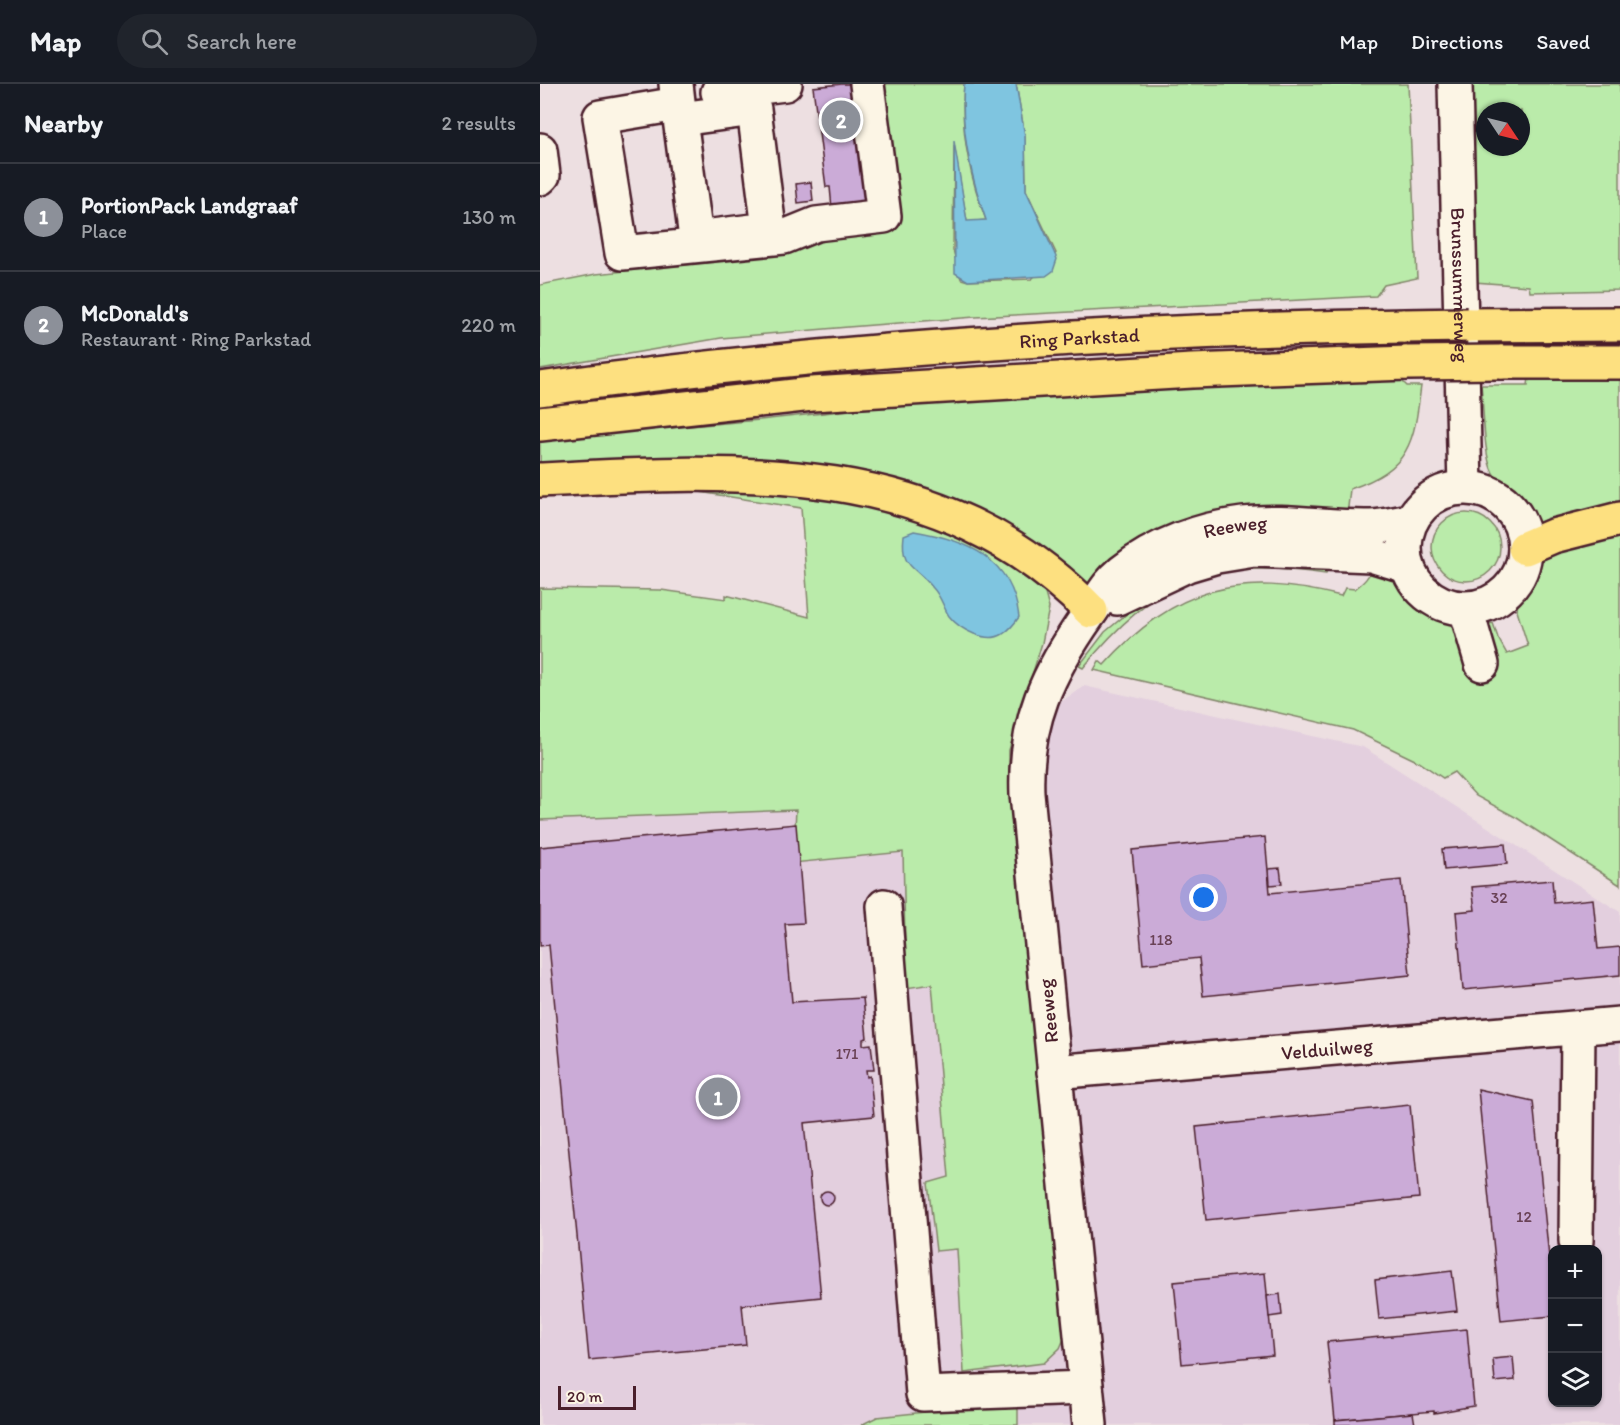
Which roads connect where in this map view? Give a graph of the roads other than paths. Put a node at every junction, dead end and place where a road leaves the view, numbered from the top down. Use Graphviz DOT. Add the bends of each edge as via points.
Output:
graph roads {
  1 [pos="784,84"];
  2 [pos="867,84"];
  3 [pos="1455,84"];
  4 [pos="678,101"];
  5 [pos="540,150"];
  6 [pos="540,178"];
  7 [pos="1620,309"];
  8 [pos="1620,324"];
  9 [pos="1499,326"];
  10 [pos="1620,362"];
  11 [pos="540,389"];
  12 [pos="540,424"];
  13 [pos="540,480"];
  14 [pos="1465,487"];
  15 [pos="1620,519"];
  16 [pos="1411,520"];
  17 [pos="1526,548"];
  18 [pos="1407,566"];
  19 [pos="1466,609"];
  20 [pos="1091,611"];
  21 [pos="1482,664"];
  22 [pos="884,906"];
  23 [pos="1600,1026"];
  24 [pos="1054,1072"];
  25 [pos="1576,1240"];
  26 [pos="1086,1388"];
  27 [pos="1090,1425"];
  1 -- 4 [label="street"];
  2 -- 4 [label="street" via="884,216 816,224 784,237 622,253 600,117"];
  3 -- 14 [label="street, Brunssummerweg"];
  5 -- 6 [label="street"];
  7 -- 9 [label="highway"];
  8 -- 9 [label="highway, Ring Parkstad"];
  9 -- 11 [label="highway, Ring Parkstad, bridge" via="1406,326 982,345 652,373"];
  10 -- 12 [label="highway, Ring Parkstad, bridge" via="1192,370 812,394"];
  13 -- 20 [label="highway" via="752,475 816,479 889,493 960,519 998,538 1036,562"];
  14 -- 16 [label="street" via="1439,493 1418,509"];
  14 -- 17 [label="street" via="1480,489 1506,503 1522,527"];
  15 -- 17 [label="highway" via="1564,533"];
  16 -- 18 [label="street" via="1404,551"];
  16 -- 20 [label="street, Reeweg" via="1372,527 1243,524 1204,532 1155,552 1123,572 1100,593"];
  17 -- 19 [label="street" via="1522,569 1506,593 1481,607"];
  18 -- 19 [label="street" via="1423,592 1436,602"];
  18 -- 20 [label="street, Reeweg" via="1371,555 1291,550 1235,552 1168,572"];
  19 -- 21 [label="street"];
  20 -- 24 [label="street, Reeweg" via="1053,669 1038,706 1027,753"];
  22 -- 26 [label="street" via="923,1394"];
  23 -- 24 [label="street, Velduilweg"];
  23 -- 25 [label="street"];
  24 -- 26 [label="street, Reeweg"];
  26 -- 27 [label="street, Reeweg"];
}
